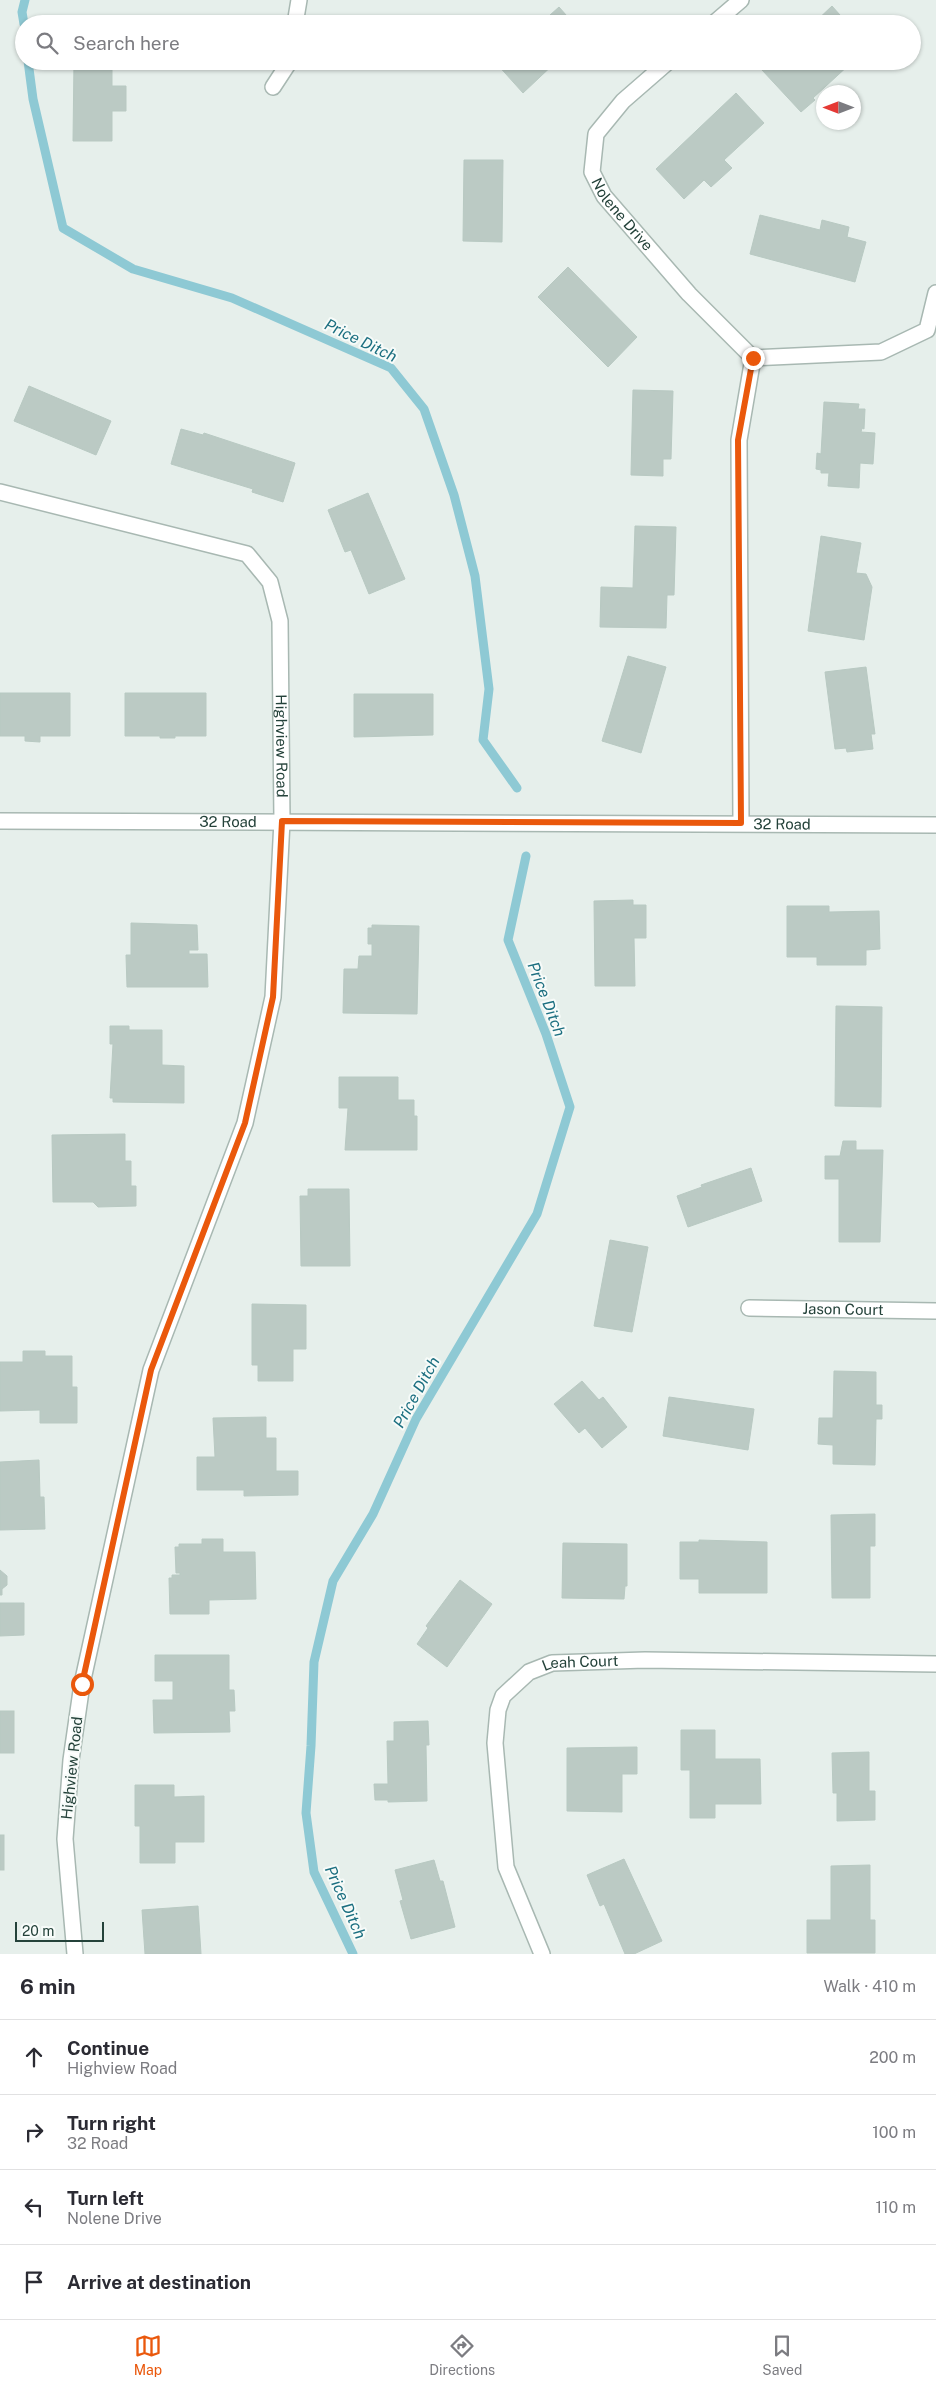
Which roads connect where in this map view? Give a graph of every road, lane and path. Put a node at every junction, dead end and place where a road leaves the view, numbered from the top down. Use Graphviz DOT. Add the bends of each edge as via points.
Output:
graph roads {
  1 [pos="298,0"];
  2 [pos="741,0"];
  3 [pos="297,15"];
  4 [pos="724,15"];
  5 [pos="284,70"];
  6 [pos="659,70"];
  7 [pos="273,87"];
  8 [pos="936,293"];
  9 [pos="753,358"];
  10 [pos="0,492"];
  11 [pos="0,820"];
  12 [pos="282,821"];
  13 [pos="741,823"];
  14 [pos="936,825"];
  15 [pos="749,1308"];
  16 [pos="936,1311"];
  17 [pos="936,1664"];
  18 [pos="75,1954"];
  19 [pos="542,1954"];
  1 -- 3 [label="street"];
  2 -- 4 [label="street"];
  5 -- 7 [label="street"];
  6 -- 9 [label="street, Nolene Drive" via="623,101 596,134 592,172 604,196 689,294"];
  8 -- 9 [label="street" via="926,330 881,352"];
  9 -- 13 [label="street" via="738,440"];
  10 -- 12 [label="street, Highview Road" via="247,554 270,582 280,621"];
  11 -- 12 [label="street, 32 Road"];
  12 -- 13 [label="street, 32 Road"];
  12 -- 18 [label="street, Highview Road" via="273,997 245,1123 151,1370 82,1684 64,1839"];
  13 -- 14 [label="street, 32 Road"];
  15 -- 16 [label="street, Jason Court"];
  17 -- 19 [label="street, Leah Court" via="645,1660 552,1663 529,1672 503,1696 498,1710 495,1743 506,1867"];
}
